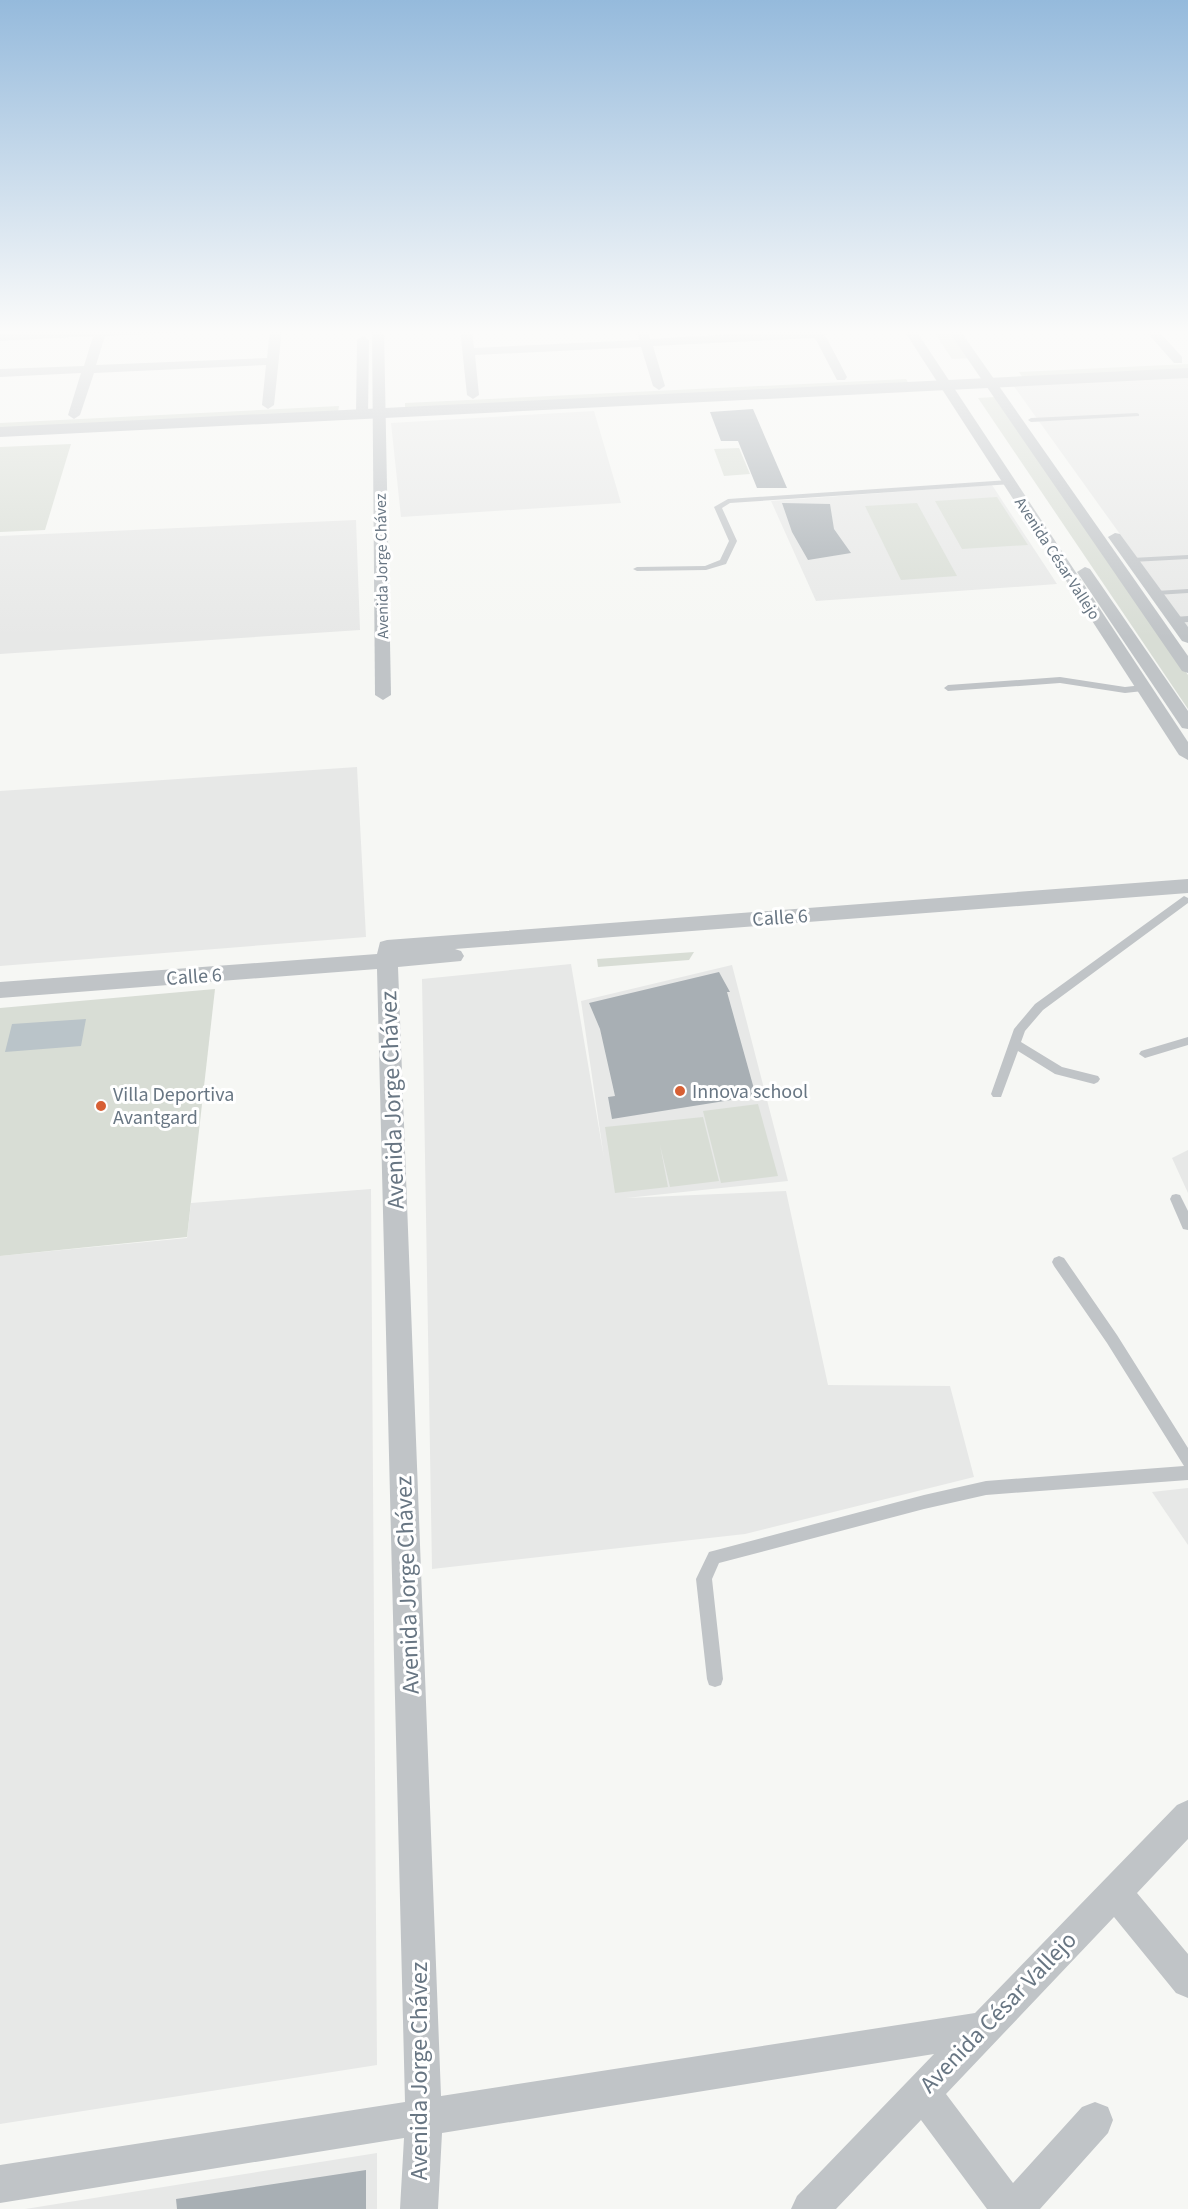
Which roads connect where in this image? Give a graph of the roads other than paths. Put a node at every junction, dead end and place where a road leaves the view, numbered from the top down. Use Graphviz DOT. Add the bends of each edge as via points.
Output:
graph roads {
  1 [pos="371,432"];
  2 [pos="979,432"];
  3 [pos="985,432"];
  4 [pos="1030,432"];
  5 [pos="1040,432"];
  6 [pos="1009,483"];
  7 [pos="1188,558"];
  8 [pos="1132,560"];
  9 [pos="637,569"];
  10 [pos="1188,591"];
  11 [pos="1156,593"];
  12 [pos="1182,620"];
  13 [pos="1188,638"];
  14 [pos="1188,668"];
  15 [pos="948,688"];
  16 [pos="1143,688"];
  17 [pos="383,695"];
  18 [pos="1188,724"];
  19 [pos="1188,755"];
  20 [pos="1187,895"];
  21 [pos="388,962"];
  22 [pos="0,990"];
  23 [pos="1188,1041"];
  24 [pos="1015,1044"];
  25 [pos="1145,1054"];
  26 [pos="1094,1079"];
  27 [pos="997,1094"];
  28 [pos="1176,1199"];
  29 [pos="1188,1225"];
  30 [pos="1059,1263"];
  31 [pos="1188,1461"];
  32 [pos="1188,1473"];
  33 [pos="715,1679"];
  34 [pos="1188,1816"];
  35 [pos="1114,1891"];
  36 [pos="1188,1981"];
  37 [pos="982,2029"];
  38 [pos="922,2092"];
  39 [pos="424,2117"];
  40 [pos="1095,2120"];
  41 [pos="0,2184"];
  42 [pos="418,2209"];
  43 [pos="810,2209"];
  44 [pos="1013,2209"];
  1 -- 17 [label="street, Avenida Jorge Chávez"];
  2 -- 6 [label="street, Avenida César Vallejo"];
  3 -- 18 [label="street, Avenida César Vallejo"];
  4 -- 14 [label="street"];
  5 -- 8 [label="street"];
  6 -- 9 [label="lane" via="728,501 718,507 733,541 723,562 706,568"];
  6 -- 16 [label="street, Avenida César Vallejo"];
  7 -- 8 [label="lane"];
  8 -- 11 [label="street"];
  10 -- 11 [label="lane"];
  11 -- 12 [label="street"];
  12 -- 13 [label="street"];
  15 -- 16 [label="lane" via="1060,680 1125,690"];
  16 -- 19 [label="street, Avenida César Vallejo"];
  20 -- 21 [label="street, Calle 6" via="531,943"];
  20 -- 24 [label="lane" via="1039,1007 1020,1029"];
  21 -- 22 [label="street, Calle 6"];
  21 -- 39 [label="street, Avenida Jorge Chávez"];
  23 -- 25 [label="lane"];
  24 -- 26 [label="lane" via="1059,1071"];
  24 -- 27 [label="lane"];
  28 -- 29 [label="lane"];
  30 -- 31 [label="lane"];
  32 -- 33 [label="lane" via="986,1488 714,1557 704,1579"];
  34 -- 35 [label="street, Avenida César Vallejo"];
  35 -- 36 [label="street"];
  35 -- 37 [label="street, Avenida César Vallejo"];
  37 -- 38 [label="street, Avenida César Vallejo"];
  37 -- 39 [label="street"];
  38 -- 43 [label="street, Avenida César Vallejo"];
  38 -- 44 [label="street"];
  39 -- 41 [label="street"];
  39 -- 42 [label="street, Avenida Jorge Chávez"];
  40 -- 44 [label="street"];
}
